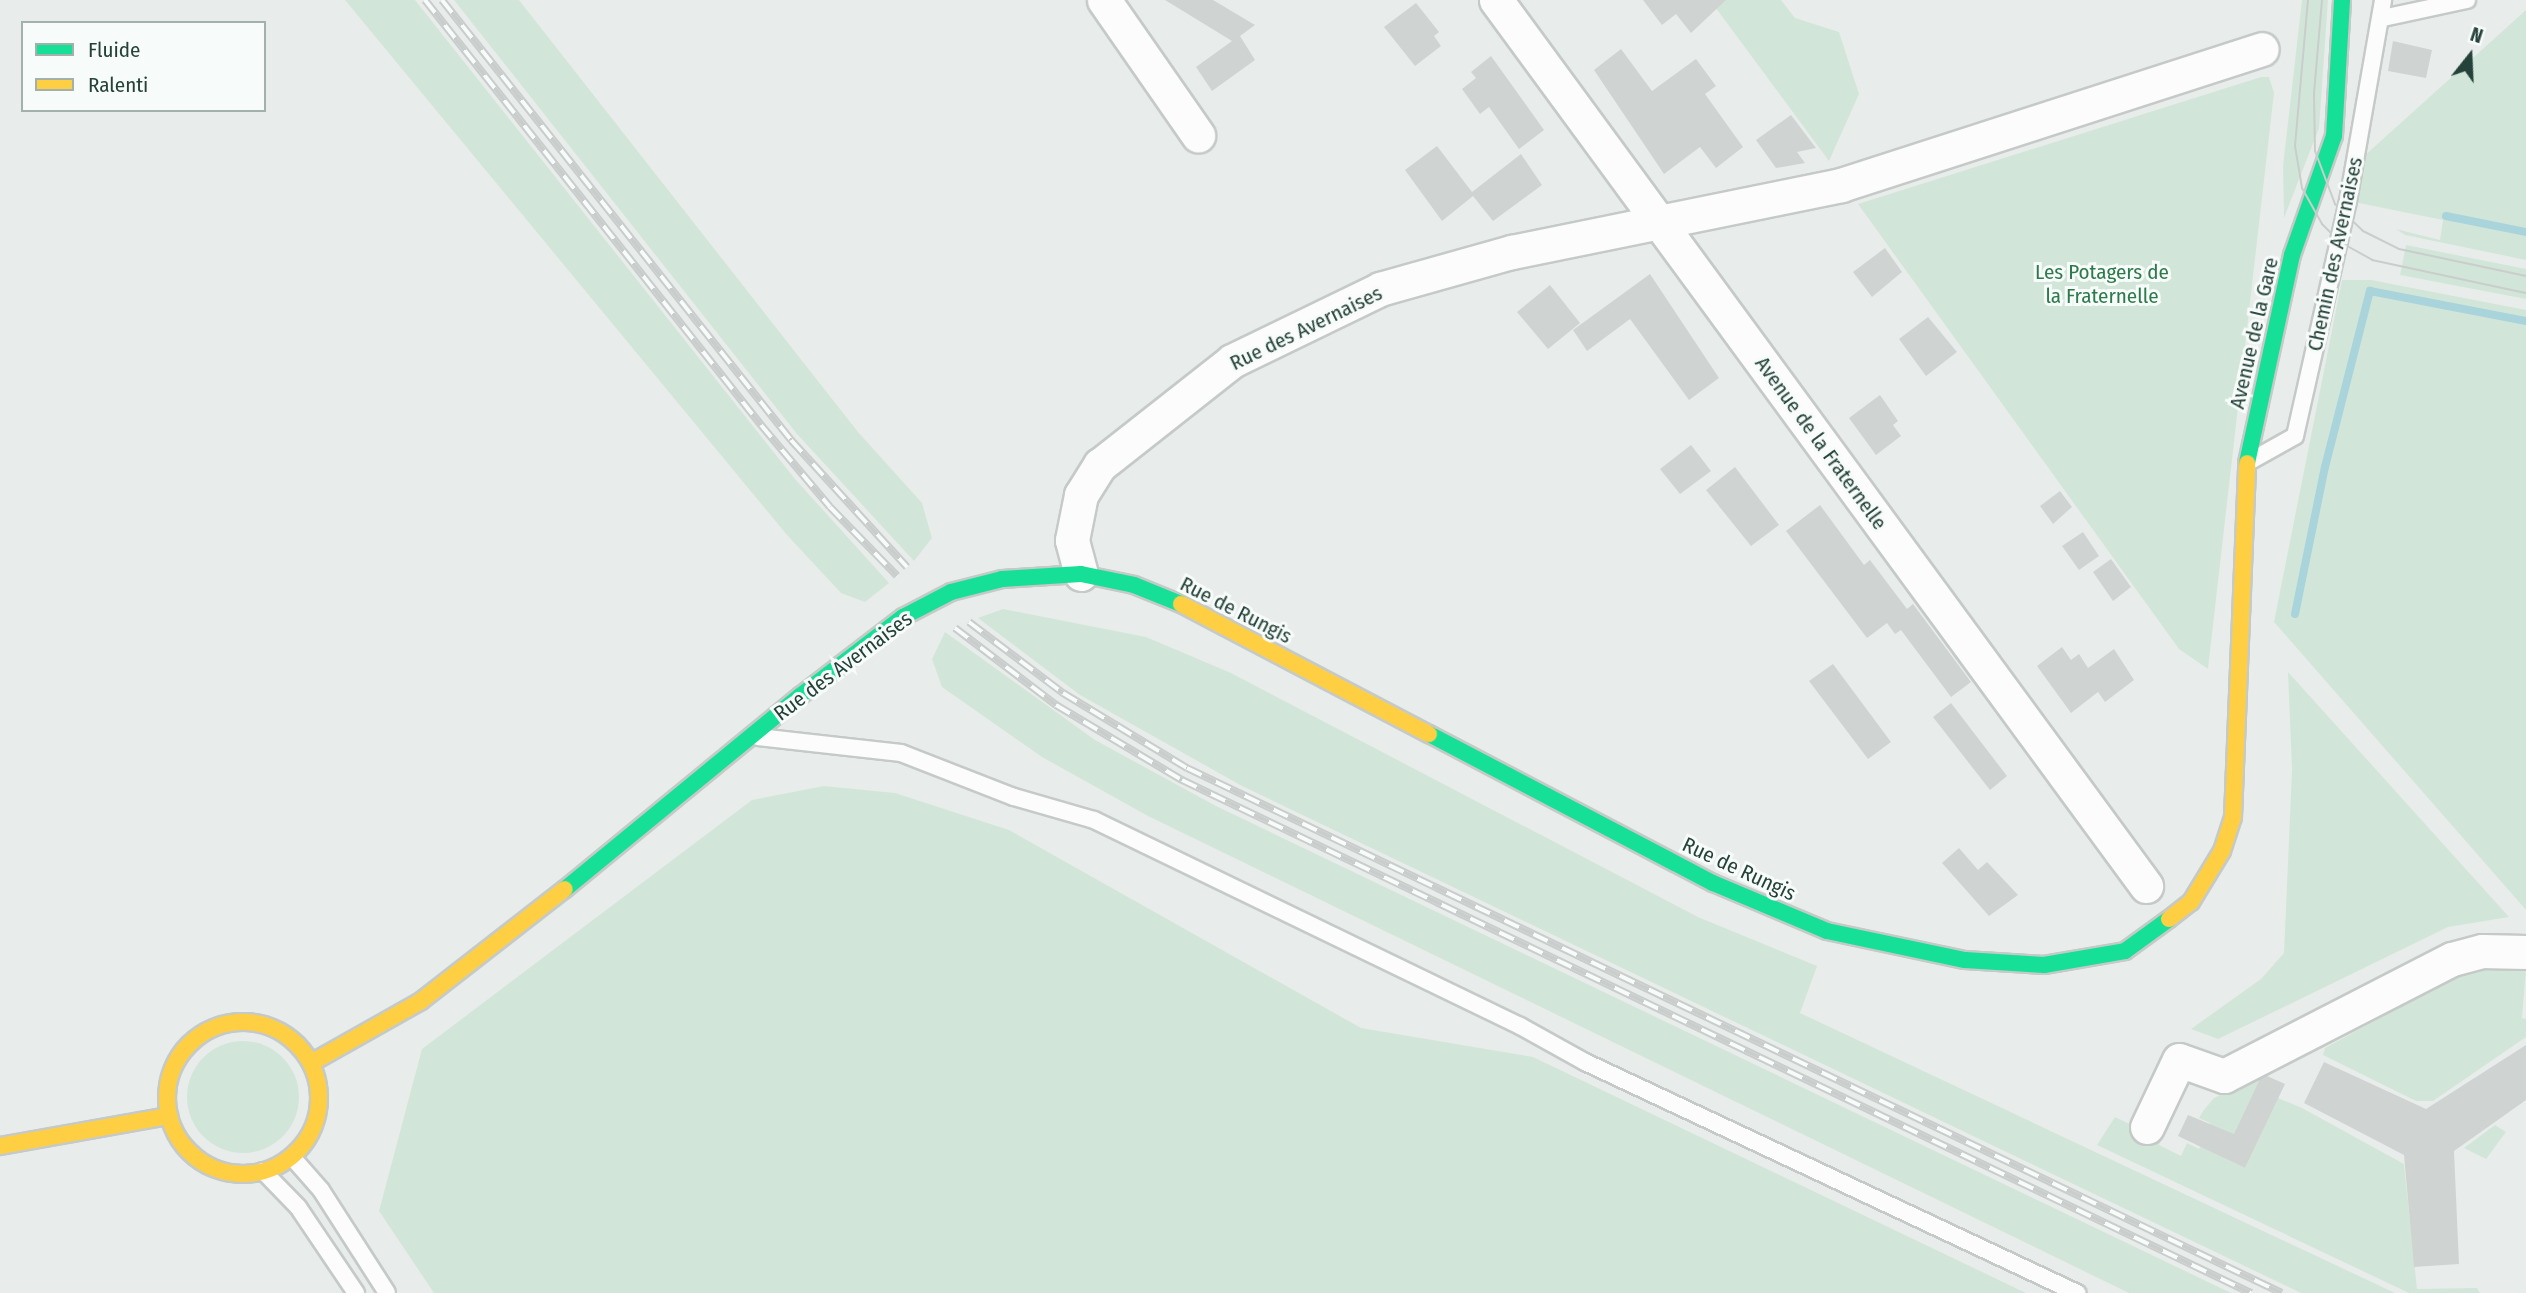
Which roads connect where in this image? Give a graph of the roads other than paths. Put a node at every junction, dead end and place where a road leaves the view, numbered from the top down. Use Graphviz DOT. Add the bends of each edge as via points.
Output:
graph roads {
  1 [pos="1104,0"];
  2 [pos="1496,0"];
  3 [pos="2342,0"];
  4 [pos="2383,0"];
  5 [pos="2467,0"];
  6 [pos="2383,18"];
  7 [pos="2262,49"];
  8 [pos="1198,135"];
  9 [pos="1660,224"];
  10 [pos="2247,463"];
  11 [pos="1082,574"];
  12 [pos="2239,682"];
  13 [pos="752,737"];
  14 [pos="2146,886"];
  15 [pos="2526,952"];
  16 [pos="312,1063"];
  17 [pos="169,1116"];
  18 [pos="2147,1127"];
  19 [pos="0,1146"];
  20 [pos="292,1157"];
  21 [pos="263,1171"];
  22 [pos="356,1293"];
  23 [pos="387,1293"];
  24 [pos="2077,1293"];
  1 -- 8 [label="street"];
  2 -- 9 [label="street, Avenue de la Fraternelle"];
  3 -- 10 [label="main road, Avenue de la Gare" via="2334,136 2292,255"];
  4 -- 6 [label="lane, Chemin des Avernaises"];
  5 -- 6 [label="lane"];
  6 -- 10 [label="lane, Chemin des Avernaises" via="2295,436"];
  7 -- 9 [label="street, Rue des Avernaises" via="1840,185"];
  9 -- 11 [label="street, Rue des Avernaises" via="1512,252 1380,289 1232,361 1100,465 1080,495 1072,540"];
  9 -- 14 [label="street, Avenue de la Fraternelle"];
  10 -- 12 [label="main road, Avenue de la Gare"];
  11 -- 12 [label="main road, Rue de Rungis" via="1134,585 1184,605 1713,883 1777,912 1890,947 1965,960 2044,965 2104,957 2139,943 2183,909 2222,851 2231,826"];
  11 -- 13 [label="main road, Rue des Avernaises" via="1002,579 951,592 904,617"];
  13 -- 16 [label="main road, Rue des Avernaises" via="629,840 421,1001"];
  13 -- 24 [label="lane" via="901,753 1014,797 1094,820 1520,1026 1585,1062"];
  15 -- 18 [label="street" via="2482,951 2452,959 2224,1076 2179,1060"];
  16 -- 17 [label="main road" via="295,1041 271,1026 244,1021 216,1026 193,1040 176,1062 167,1088"];
  16 -- 20 [label="main road" via="319,1087 318,1113 309,1137"];
  17 -- 19 [label="main road"];
  17 -- 21 [label="main road" via="178,1138 194,1156 239,1174"];
  20 -- 21 [label="main road"];
  20 -- 23 [label="lane" via="321,1189"];
  21 -- 22 [label="lane" via="298,1207"];
}
